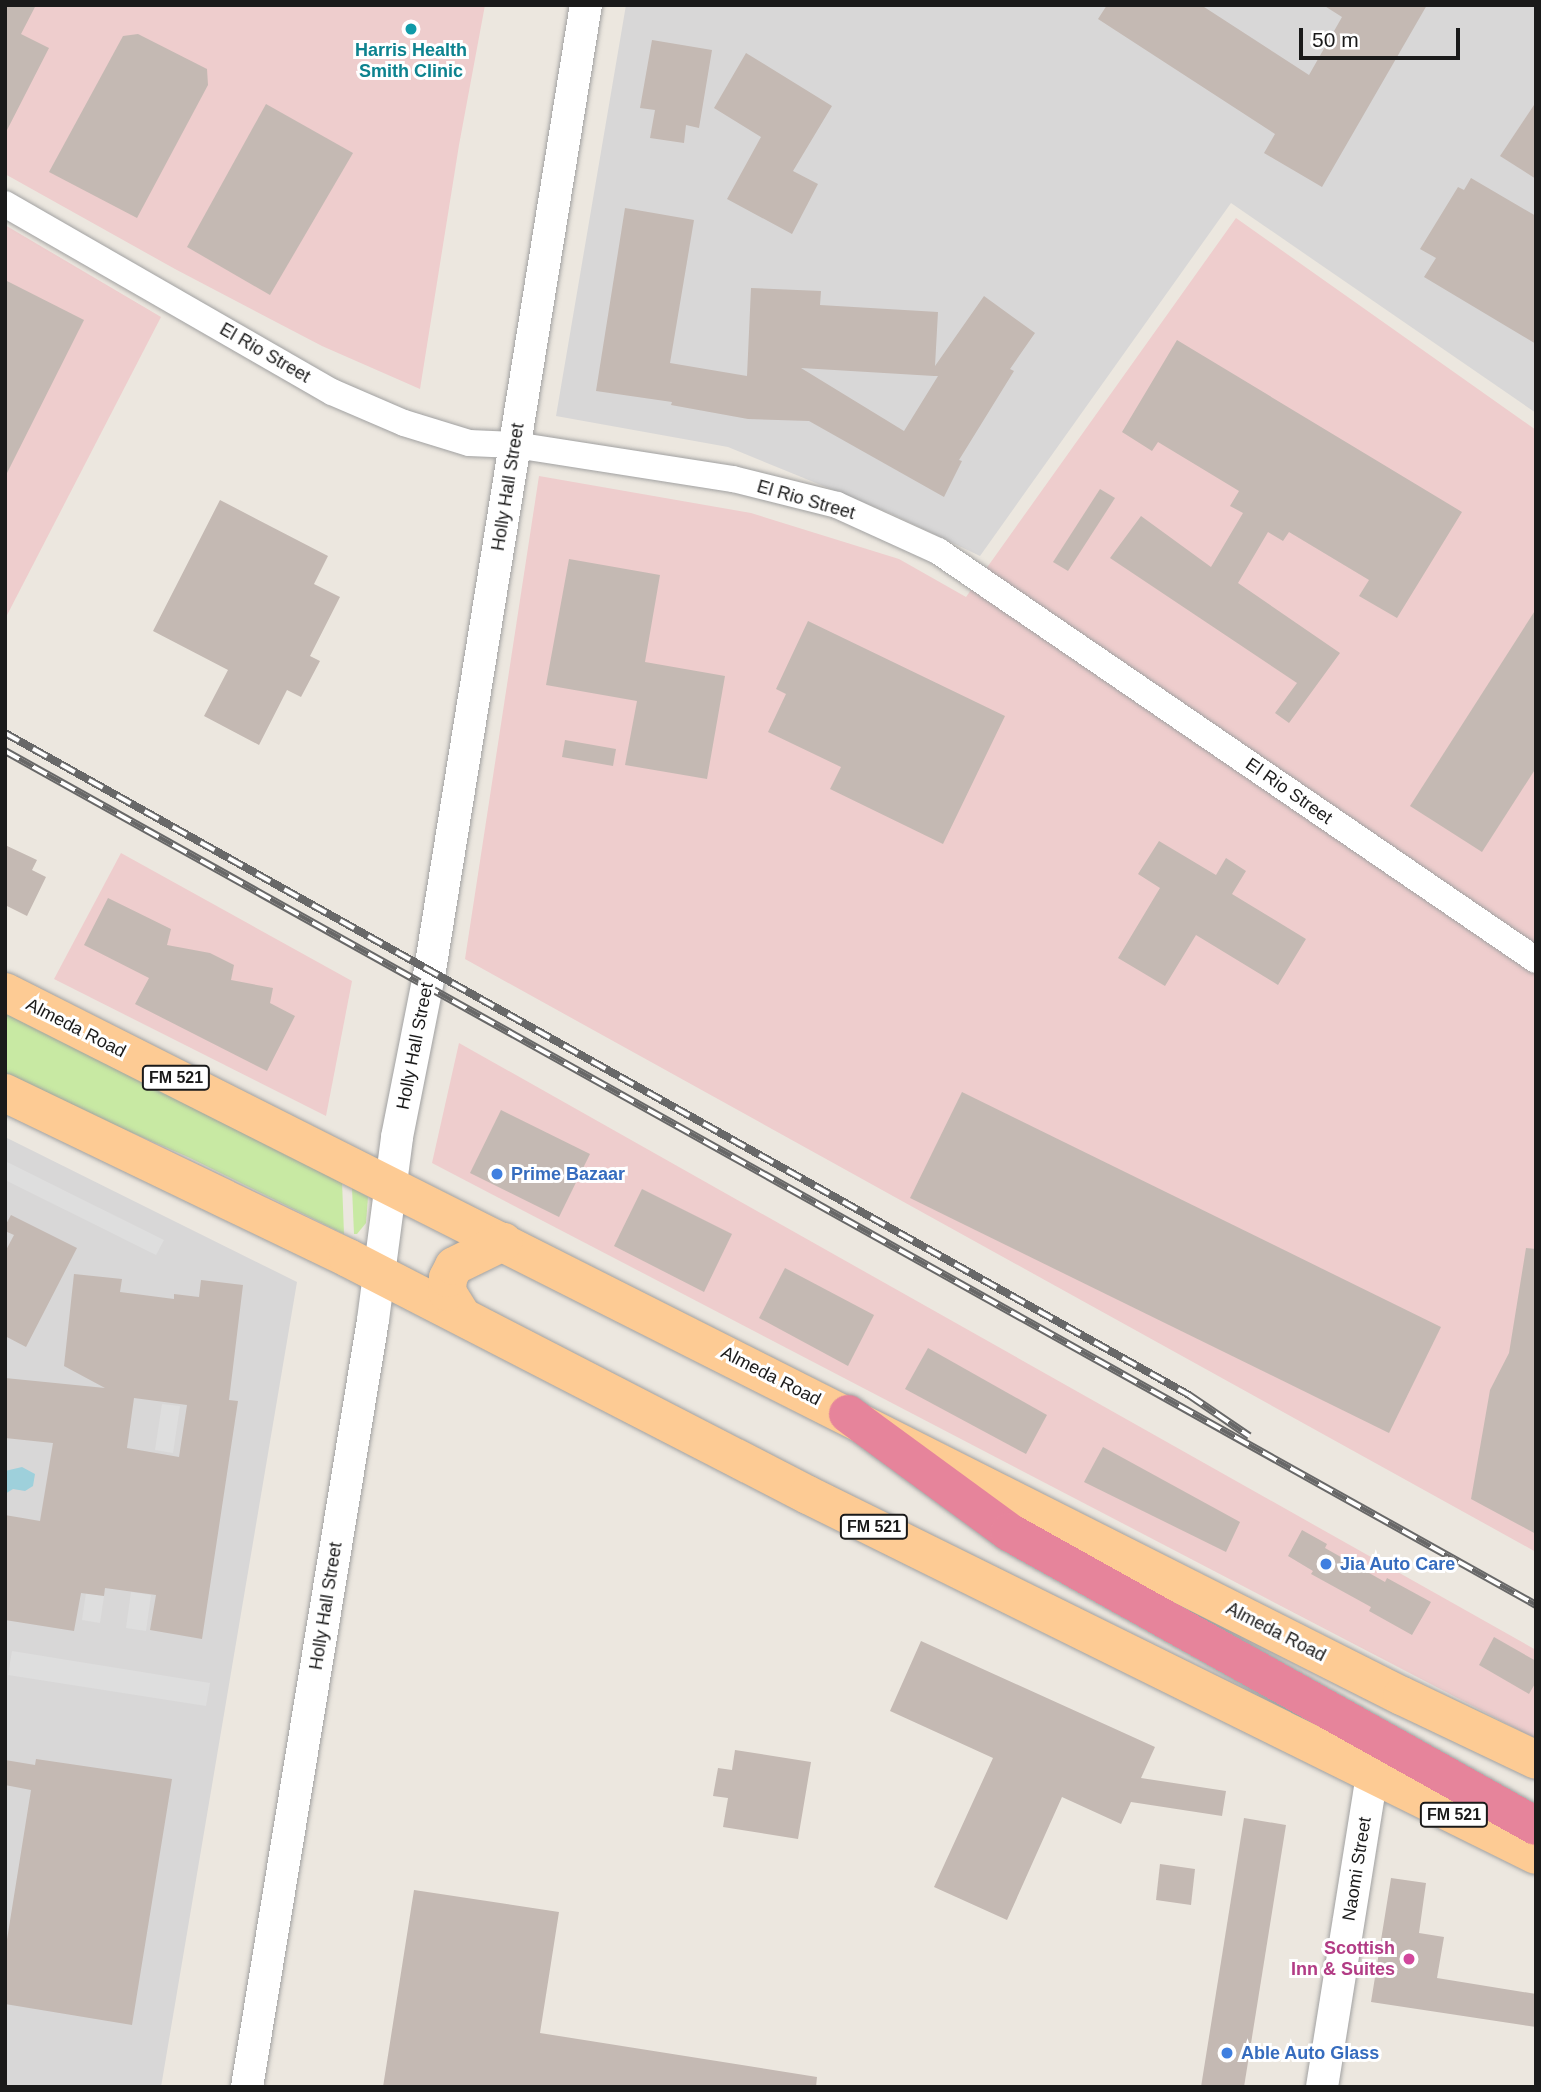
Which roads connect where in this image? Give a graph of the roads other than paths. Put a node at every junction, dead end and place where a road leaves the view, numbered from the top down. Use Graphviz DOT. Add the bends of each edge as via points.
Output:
graph roads {
  1 [pos="586,5"];
  2 [pos="5,204"];
  3 [pos="515,445"];
  4 [pos="1536,960"];
  5 [pos="5,992"];
  6 [pos="5,1093"];
  7 [pos="390,1185"];
  8 [pos="503,1242"];
  9 [pos="379,1274"];
  10 [pos="461,1316"];
  11 [pos="848,1414"];
  12 [pos="1536,1760"];
  13 [pos="1372,1775"];
  14 [pos="1536,1826"];
  15 [pos="1536,1855"];
  16 [pos="247,2087"];
  17 [pos="1322,2087"];
  1 -- 3 [label="street, Holly Hall Street"];
  2 -- 3 [label="street, El Rio Street" via="332,392 404,424 470,443"];
  3 -- 4 [label="street, El Rio Street" via="733,479 837,505 938,551"];
  3 -- 7 [label="street, Holly Hall Street" via="429,976"];
  5 -- 7 [label="main road, Almeda Road / FM 521"];
  6 -- 9 [label="main road, FM 521"];
  7 -- 8 [label="main road, Almeda Road / FM 521"];
  7 -- 9 [label="street, Holly Hall Street"];
  8 -- 10 [label="main road" via="454,1266 447,1292"];
  8 -- 11 [label="main road, Almeda Road / FM 521"];
  9 -- 10 [label="main road, FM 521"];
  9 -- 16 [label="street, Holly Hall Street"];
  10 -- 13 [label="main road, FM 521" via="808,1495"];
  11 -- 12 [label="main road, Almeda Road / FM 521"];
  11 -- 14 [label="highway" via="1009,1532"];
  13 -- 15 [label="main road, FM 521"];
  13 -- 17 [label="street, Naomi Street"];
}
